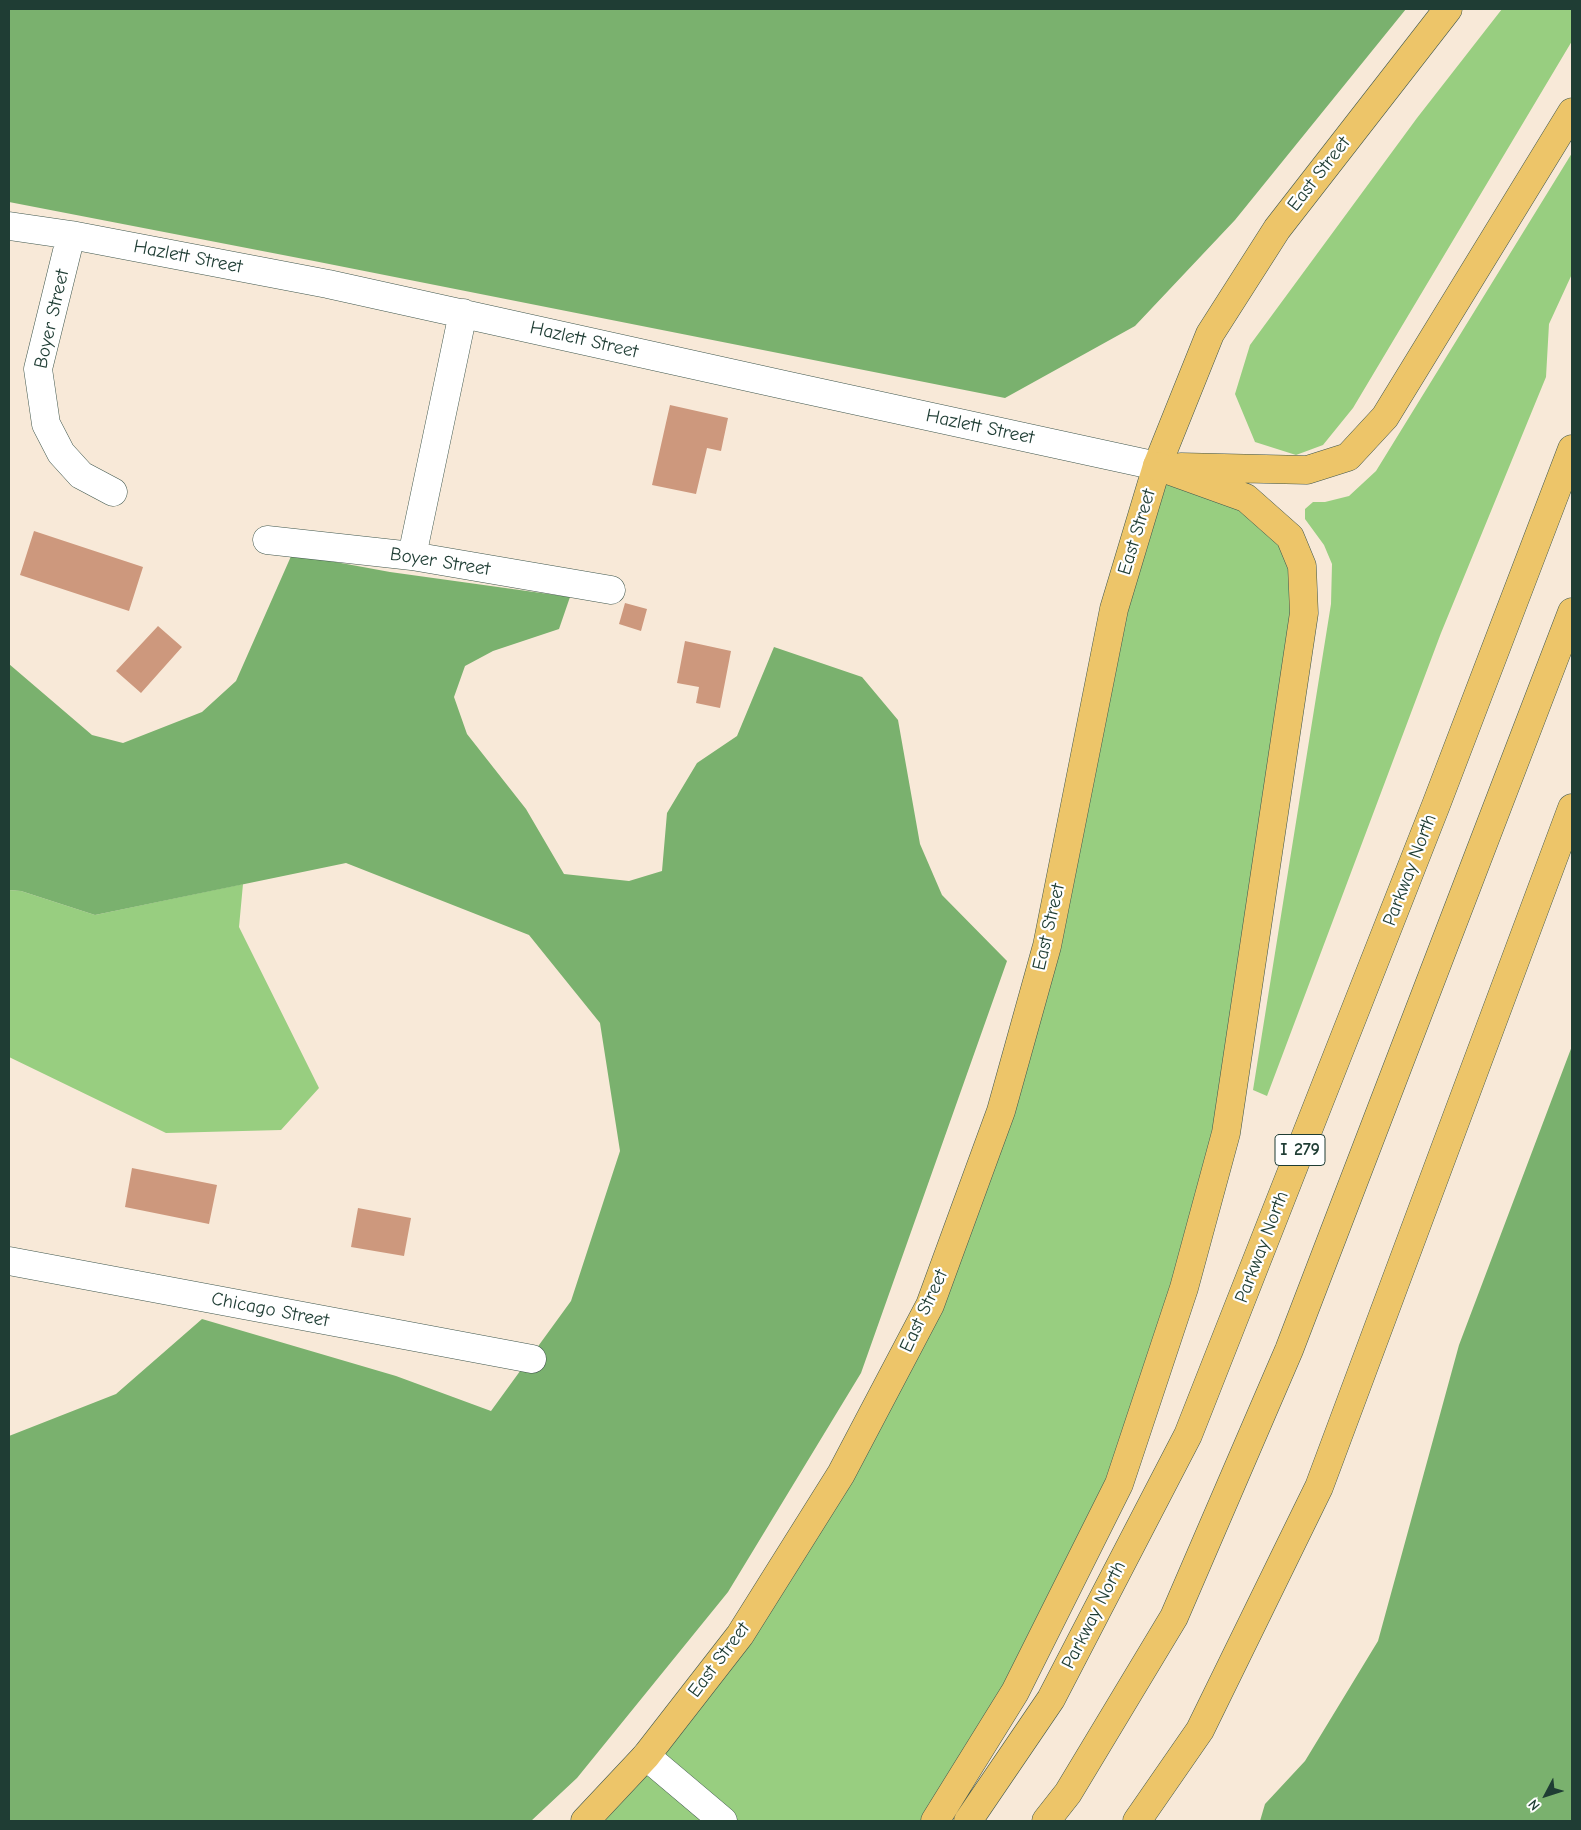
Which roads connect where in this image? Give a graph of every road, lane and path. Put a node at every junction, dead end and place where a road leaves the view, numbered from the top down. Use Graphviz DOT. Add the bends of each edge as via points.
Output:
graph roads {
  1 [pos="1448,9"];
  2 [pos="1572,112"];
  3 [pos="9,226"];
  4 [pos="71,235"];
  5 [pos="464,313"];
  6 [pos="1572,449"];
  7 [pos="1157,466"];
  8 [pos="113,492"];
  9 [pos="267,540"];
  10 [pos="412,556"];
  11 [pos="611,590"];
  12 [pos="1572,612"];
  13 [pos="1572,808"];
  14 [pos="9,1262"];
  15 [pos="532,1358"];
  16 [pos="646,1756"];
  17 [pos="716,1815"];
  18 [pos="585,1821"];
  19 [pos="935,1821"];
  20 [pos="968,1821"];
  21 [pos="1046,1821"];
  22 [pos="1137,1821"];
  1 -- 7 [label="main road, East Street" via="1276,229 1210,334"];
  2 -- 7 [label="main road" via="1385,417 1348,457 1307,470"];
  3 -- 4 [label="street, Hazlett Street"];
  4 -- 5 [label="street, Hazlett Street"];
  4 -- 8 [label="street, Boyer Street" via="38,369 46,424 61,453 81,475"];
  5 -- 7 [label="street, Hazlett Street"];
  5 -- 10 [label="street"];
  6 -- 20 [label="main road, Parkway North / I 279" via="1188,1435 1051,1699"];
  7 -- 16 [label="main road, East Street" via="1114,609 1047,946 1001,1111 930,1305 841,1474 740,1635"];
  7 -- 19 [label="main road" via="1246,498 1290,537 1302,566 1304,614 1226,1133 1184,1288 1119,1484 1015,1692"];
  9 -- 10 [label="street, Boyer Street"];
  10 -- 11 [label="street, Boyer Street"];
  12 -- 21 [label="main road" via="1289,1350 1178,1608 1068,1793"];
  13 -- 22 [label="main road" via="1318,1486 1200,1730"];
  14 -- 15 [label="street, Chicago Street"];
  16 -- 17 [label="street"];
  16 -- 18 [label="main road, East Street"];
}
